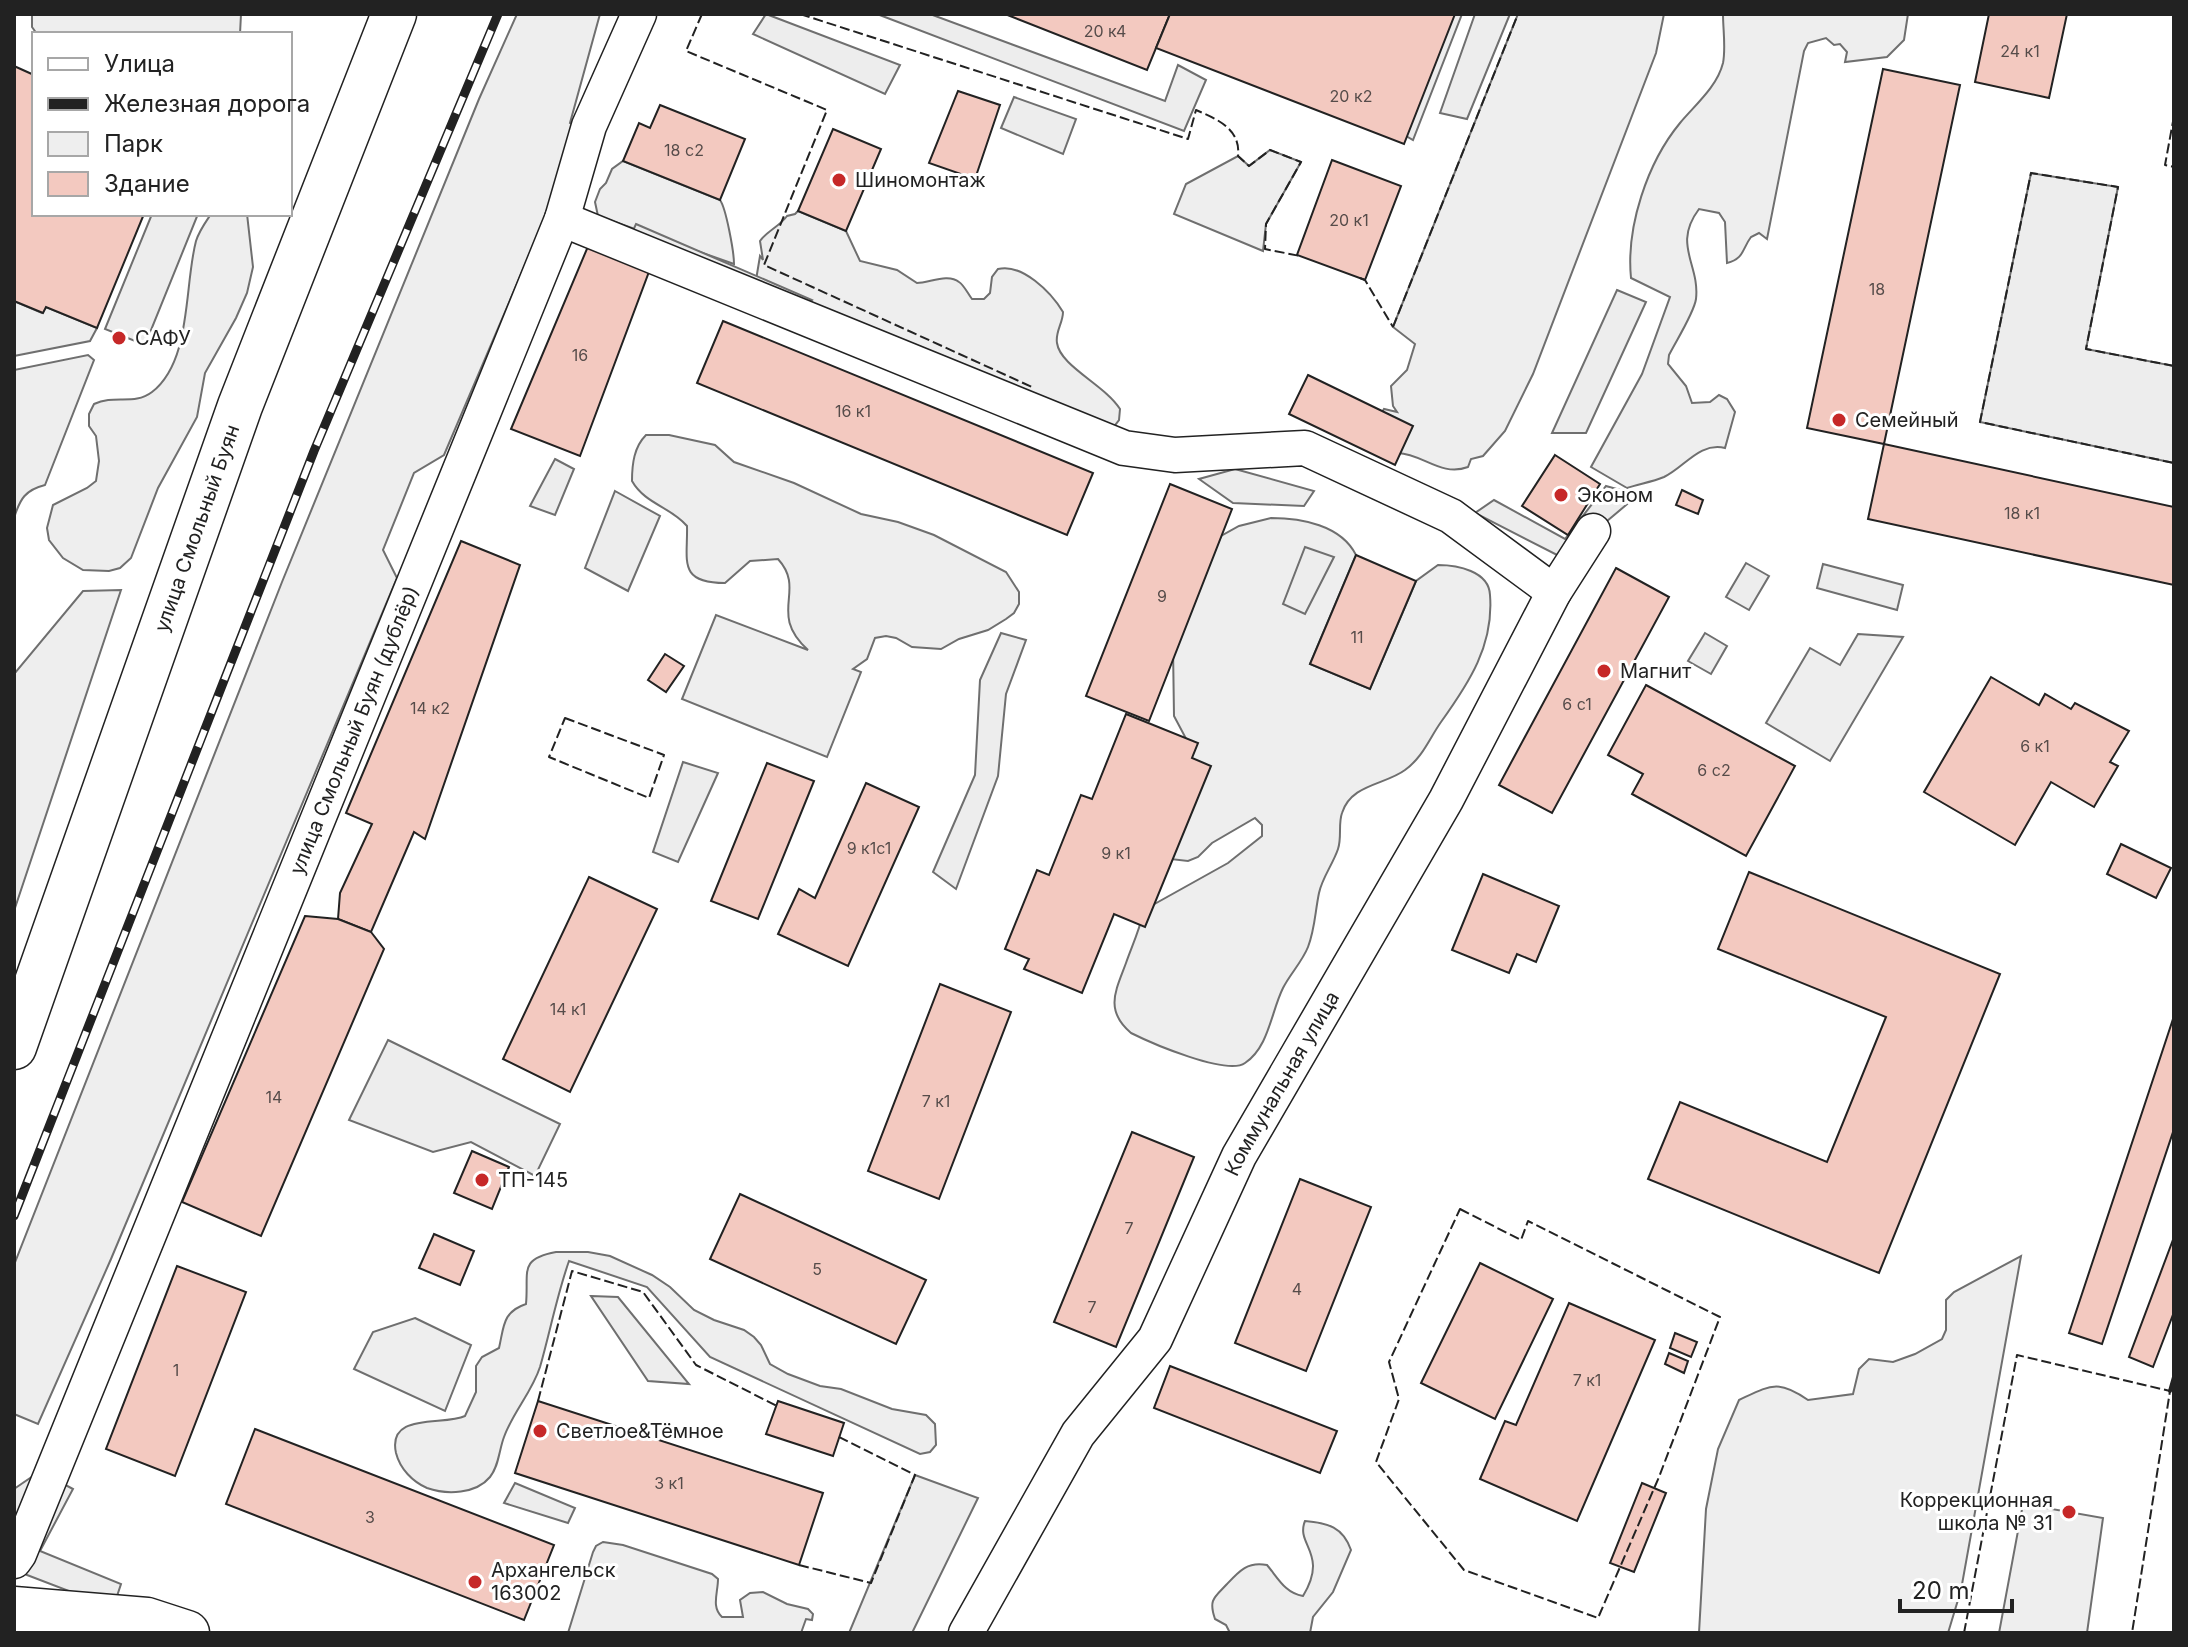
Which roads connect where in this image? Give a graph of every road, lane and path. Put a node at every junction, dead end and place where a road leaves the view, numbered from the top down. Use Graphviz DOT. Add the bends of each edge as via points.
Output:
graph roads {
  1 [pos="394,14"];
  2 [pos="639,14"];
  3 [pos="562,219"];
  4 [pos="1593,531"];
  5 [pos="1554,592"];
  6 [pos="14,1047"];
  7 [pos="14,1561"];
  8 [pos="14,1609"];
  9 [pos="187,1633"];
  10 [pos="966,1633"];
  1 -- 6 [label="main road, улица Смольный Буян" via="240,406"];
  2 -- 3 [label="street, улица Смольный Буян (дублёр)" via="589,126"];
  3 -- 5 [label="street" via="1124,448 1175,455 1305,448 1451,516"];
  3 -- 7 [label="street, улица Смольный Буян (дублёр)"];
  4 -- 5 [label="street, Коммунальная улица"];
  5 -- 10 [label="street, Коммунальная улица" via="1446,800 1239,1156 1155,1339 1078,1434"];
  8 -- 9 [label="main road" via="147,1620"];
}
